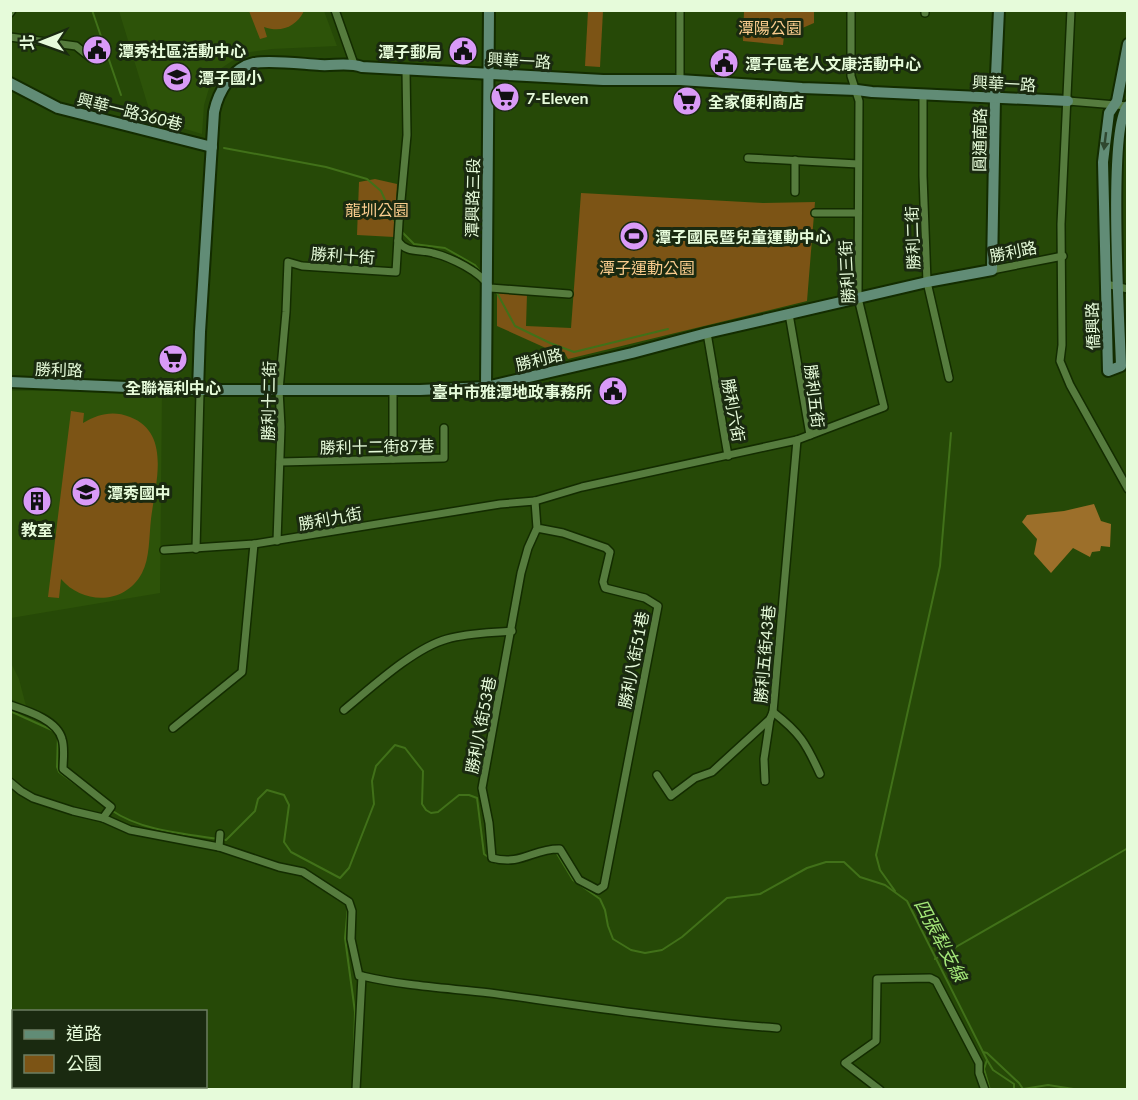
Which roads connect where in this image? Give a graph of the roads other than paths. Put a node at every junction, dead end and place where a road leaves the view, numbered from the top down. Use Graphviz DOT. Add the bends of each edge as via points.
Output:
graph roads {
  1 [pos="335,10"];
  2 [pos="489,10"];
  3 [pos="680,10"];
  4 [pos="851,10"];
  5 [pos="999,10"];
  6 [pos="1071,10"];
  7 [pos="10,38"];
  8 [pos="1128,44"];
  9 [pos="92,58"];
  10 [pos="354,64"];
  11 [pos="406,70"];
  12 [pos="488,74"];
  13 [pos="680,80"];
  14 [pos="10,83"];
  15 [pos="857,90"];
  16 [pos="923,94"];
  17 [pos="995,97"];
  18 [pos="1068,101"];
  19 [pos="1115,104"];
  20 [pos="1127,106"];
  21 [pos="212,147"];
  22 [pos="748,158"];
  23 [pos="795,160"];
  24 [pos="858,164"];
  25 [pos="795,192"];
  26 [pos="815,213"];
  27 [pos="858,213"];
  28 [pos="398,241"];
  29 [pos="1063,256"];
  30 [pos="288,262"];
  31 [pos="992,270"];
  32 [pos="927,282"];
  33 [pos="490,283"];
  34 [pos="1106,284"];
  35 [pos="1123,288"];
  36 [pos="569,294"];
  37 [pos="858,298"];
  38 [pos="789,314"];
  39 [pos="706,333"];
  40 [pos="949,378"];
  41 [pos="10,382"];
  42 [pos="486,387"];
  43 [pos="198,390"];
  44 [pos="279,390"];
  45 [pos="393,390"];
  46 [pos="444,428"];
  47 [pos="810,435"];
  48 [pos="797,440"];
  49 [pos="728,456"];
  50 [pos="393,459"];
  51 [pos="280,462"];
  52 [pos="582,487"];
  53 [pos="1128,489"];
  54 [pos="535,501"];
  55 [pos="537,528"];
  56 [pos="277,541"];
  57 [pos="254,544"];
  58 [pos="196,549"];
  59 [pos="164,550"];
  60 [pos="512,630"];
  61 [pos="10,705"];
  62 [pos="344,710"];
  63 [pos="771,716"];
  64 [pos="173,728"];
  65 [pos="820,774"];
  66 [pos="657,775"];
  67 [pos="765,781"];
  68 [pos="10,782"];
  69 [pos="103,818"];
  70 [pos="220,834"];
  71 [pos="219,847"];
  72 [pos="604,886"];
  73 [pos="362,976"];
  74 [pos="777,1028"];
  75 [pos="356,1089"];
  76 [pos="880,1089"];
  77 [pos="985,1089"];
  1 -- 10 [label="street"];
  2 -- 12 [label="street, 潭興路三段"];
  3 -- 13 [label="street"];
  4 -- 15 [label="street, 勝利三街" via="851,76"];
  5 -- 17 [label="street, 圓通南路"];
  6 -- 18 [label="street"];
  7 -- 9 [label="street" via="76,46"];
  8 -- 19 [label="street, 僑興路"];
  10 -- 11 [label="street, 興華一路"];
  10 -- 21 [label="street, 興華一路" via="257,63 243,68 220,92 214,112"];
  11 -- 12 [label="street, 興華一路"];
  11 -- 28 [label="street" via="407,135"];
  12 -- 13 [label="street, 興華一路"];
  12 -- 33 [label="street, 潭興路三段"];
  13 -- 15 [label="street, 興華一路"];
  14 -- 21 [label="street, 興華一路360巷" via="58,108"];
  15 -- 16 [label="street, 興華一路"];
  15 -- 24 [label="street, 勝利三街"];
  16 -- 17 [label="street, 興華一路"];
  16 -- 32 [label="street, 勝利二街"];
  17 -- 18 [label="street, 興華一路"];
  17 -- 31 [label="street, 圓通南路"];
  18 -- 19 [label="street, 興華一路"];
  18 -- 29 [label="street" via="1061,224"];
  19 -- 20 [label="street, 興華一路"];
  19 -- 34 [label="street, 僑興路, one-way" via="1109,113 1103,162"];
  20 -- 35 [label="street, 僑興路" via="1121,116 1116,161"];
  21 -- 43 [label="street, 興華一路"];
  22 -- 23 [label="street"];
  23 -- 24 [label="street"];
  23 -- 25 [label="street"];
  24 -- 27 [label="street, 勝利三街"];
  26 -- 27 [label="street"];
  27 -- 37 [label="street, 勝利三街"];
  28 -- 30 [label="street, 勝利十街" via="396,272"];
  28 -- 33 [label="street" via="408,250 447,257"];
  29 -- 31 [label="street, 勝利路"];
  29 -- 53 [label="street" via="1060,361"];
  30 -- 44 [label="street, 勝利十二街"];
  31 -- 32 [label="street, 勝利路"];
  32 -- 37 [label="street, 勝利路"];
  32 -- 40 [label="street, 勝利二街"];
  33 -- 36 [label="street"];
  33 -- 42 [label="street, 潭興路三段"];
  34 -- 35 [label="street"];
  34 -- 35 [label="street, 僑興路" via="1108,371 1121,366"];
  37 -- 38 [label="street, 勝利路"];
  37 -- 47 [label="street, 勝利三街" via="884,407"];
  38 -- 39 [label="street, 勝利路"];
  38 -- 47 [label="street, 勝利五街"];
  39 -- 42 [label="street, 勝利路"];
  39 -- 49 [label="street, 勝利六街"];
  41 -- 43 [label="street, 勝利路"];
  42 -- 45 [label="street, 勝利路"];
  43 -- 44 [label="street, 勝利路"];
  43 -- 58 [label="street"];
  44 -- 45 [label="street, 勝利路"];
  44 -- 51 [label="street, 勝利十二街"];
  45 -- 50 [label="street"];
  46 -- 50 [label="street, 勝利十二街87巷" via="444,458"];
  47 -- 48 [label="street, 勝利五街"];
  48 -- 49 [label="street, 勝利五街"];
  48 -- 63 [label="street, 勝利五街43巷"];
  49 -- 52 [label="street, 勝利六街"];
  50 -- 51 [label="street, 勝利十二街87巷"];
  51 -- 56 [label="street, 勝利十二街"];
  52 -- 54 [label="street, 勝利九街"];
  54 -- 55 [label="street, 勝利八街53巷"];
  54 -- 56 [label="street, 勝利九街"];
  55 -- 60 [label="street, 勝利八街53巷" via="521,573"];
  55 -- 72 [label="street, 勝利八街51巷" via="606,548 610,552 605,588 645,598 658,606"];
  56 -- 57 [label="street, 勝利九街"];
  57 -- 58 [label="street, 勝利九街"];
  57 -- 64 [label="street" via="242,672"];
  58 -- 59 [label="street, 勝利九街"];
  60 -- 62 [label="street" via="446,639 425,649"];
  60 -- 72 [label="street, 勝利八街53巷" via="482,788 492,858 527,858 548,848 560,849 579,880 598,890"];
  61 -- 69 [label="street" via="54,726 62,739 63,769 111,807"];
  63 -- 65 [label="street" via="788,723 804,740"];
  63 -- 66 [label="street, 勝利五街43巷" via="712,772 695,778 671,796"];
  63 -- 67 [label="street" via="764,759"];
  68 -- 69 [label="street" via="33,798"];
  69 -- 71 [label="street" via="130,830"];
  70 -- 71 [label="street"];
  71 -- 73 [label="street" via="303,872 344,897 352,911 351,939"];
  73 -- 74 [label="street" via="394,984 715,1024"];
  73 -- 75 [label="street"];
  76 -- 77 [label="street" via="845,1063 876,1041 877,979 920,978 936,981 979,1063"];
}
